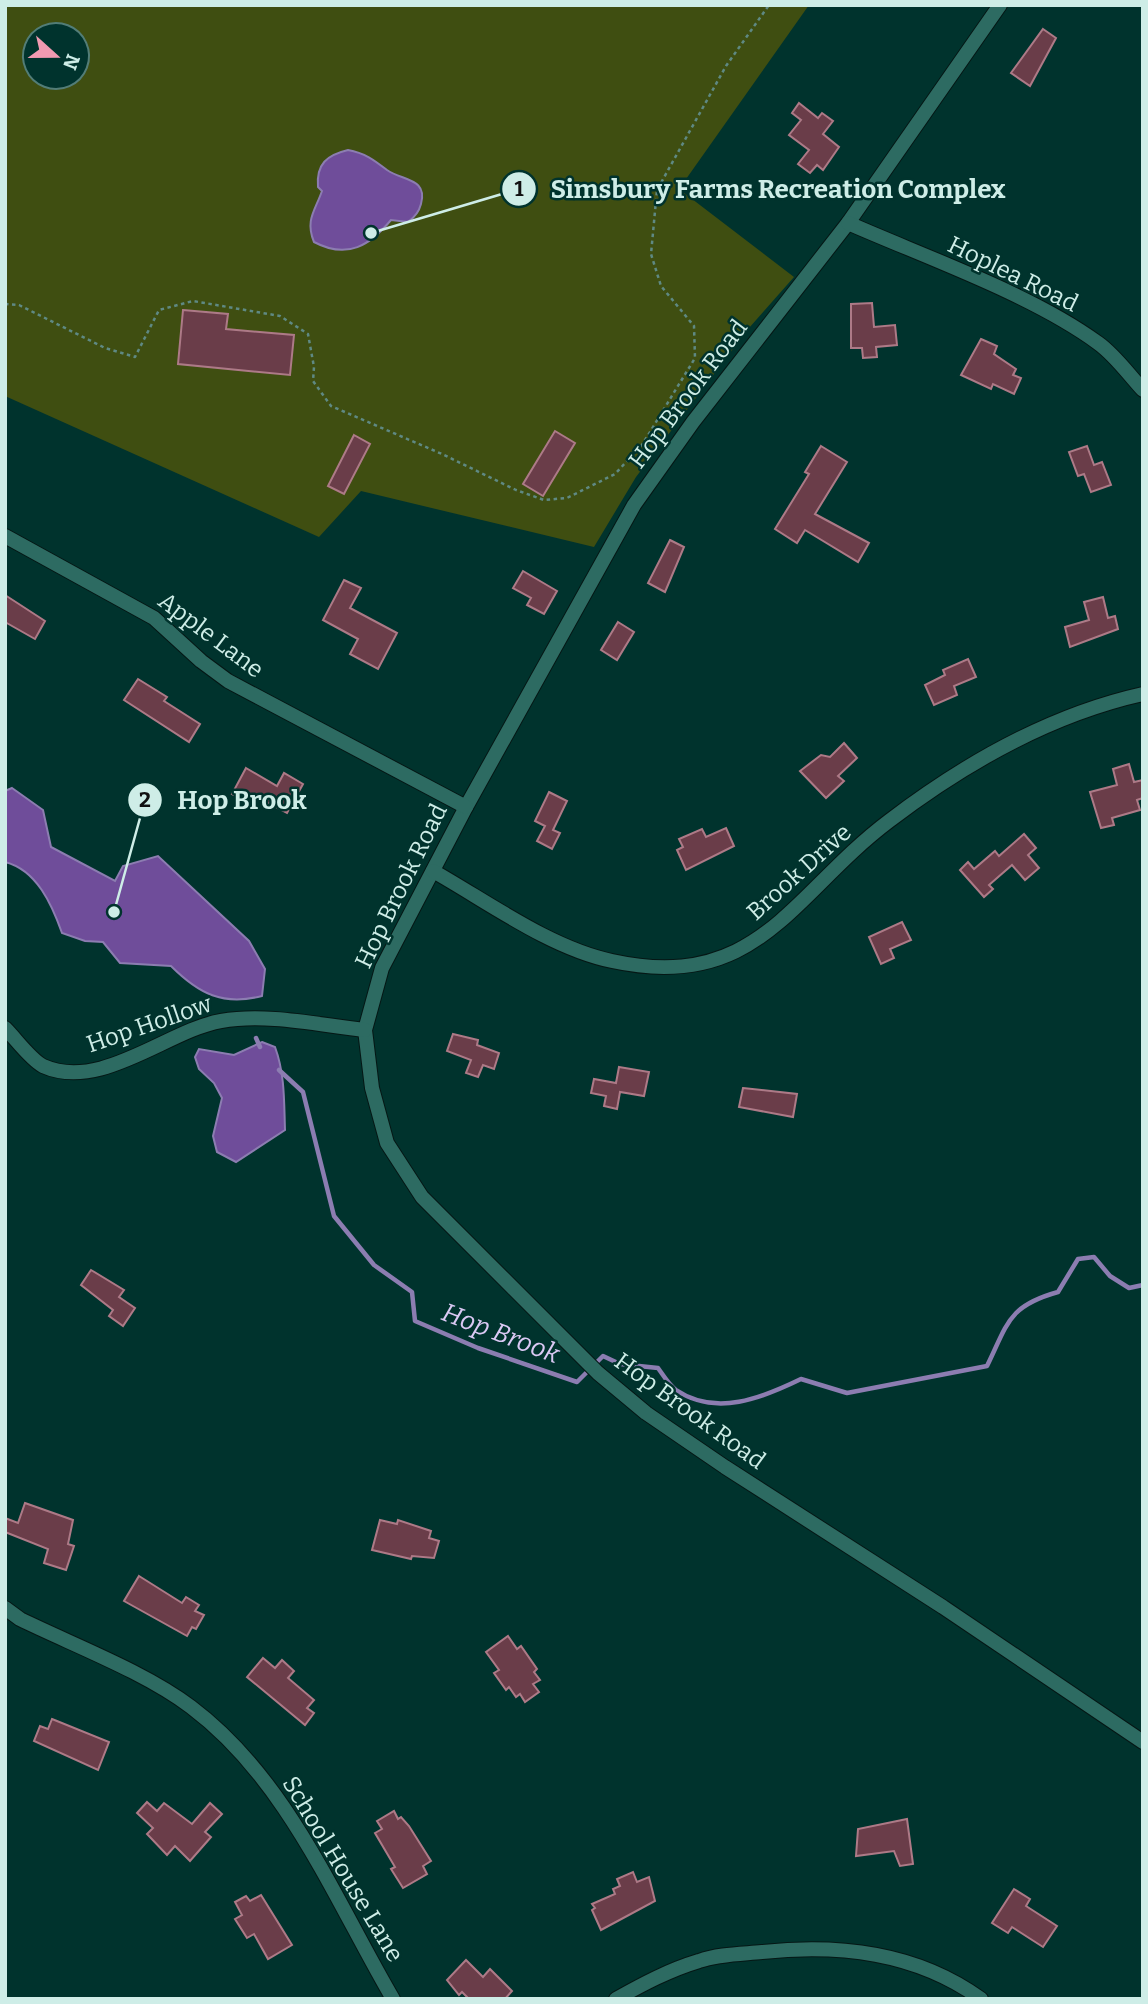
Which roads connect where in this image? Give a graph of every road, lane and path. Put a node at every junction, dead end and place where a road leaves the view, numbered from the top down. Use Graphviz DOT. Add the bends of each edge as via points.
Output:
graph roads {
  1 [pos="769,5"];
  2 [pos="1000,5"];
  3 [pos="848,223"];
  4 [pos="5,304"];
  5 [pos="1143,390"];
  6 [pos="5,536"];
  7 [pos="1143,694"];
  8 [pos="466,807"];
  9 [pos="433,871"];
  10 [pos="5,1028"];
  11 [pos="365,1030"];
  12 [pos="5,1608"];
  13 [pos="1143,1742"];
  14 [pos="393,1999"];
  15 [pos="617,1999"];
  16 [pos="981,1999"];
  1 -- 4 [label="path" via="726,66 657,190 651,254 661,286 694,326 695,358 642,445 615,474 567,498 544,500 516,490 331,407 313,381 308,334 280,316 193,301 159,310 135,357 105,348 19,305"];
  2 -- 3 [label="street, Hop Brook Road"];
  3 -- 5 [label="street, Hoplea Road" via="1066,323 1100,344"];
  3 -- 8 [label="street, Hop Brook Road" via="693,422 635,505"];
  6 -- 8 [label="street, Apple Lane" via="154,618 228,681"];
  7 -- 9 [label="street, Brook Drive" via="1046,725 965,766 886,823 776,928 724,958 691,965 612,962 572,950"];
  8 -- 9 [label="street, Hop Brook Road"];
  9 -- 11 [label="street, Hop Brook Road" via="382,968"];
  10 -- 11 [label="street, Hop Hollow" via="41,1065 74,1070 115,1064 220,1021 271,1020"];
  11 -- 13 [label="street, Hop Brook Road" via="372,1088 387,1143 422,1197 592,1368 680,1436"];
  12 -- 14 [label="street, School House Lane" via="159,1687 190,1706 239,1749 287,1813"];
  15 -- 16 [label="street" via="700,1960 808,1947 919,1965"];
}
